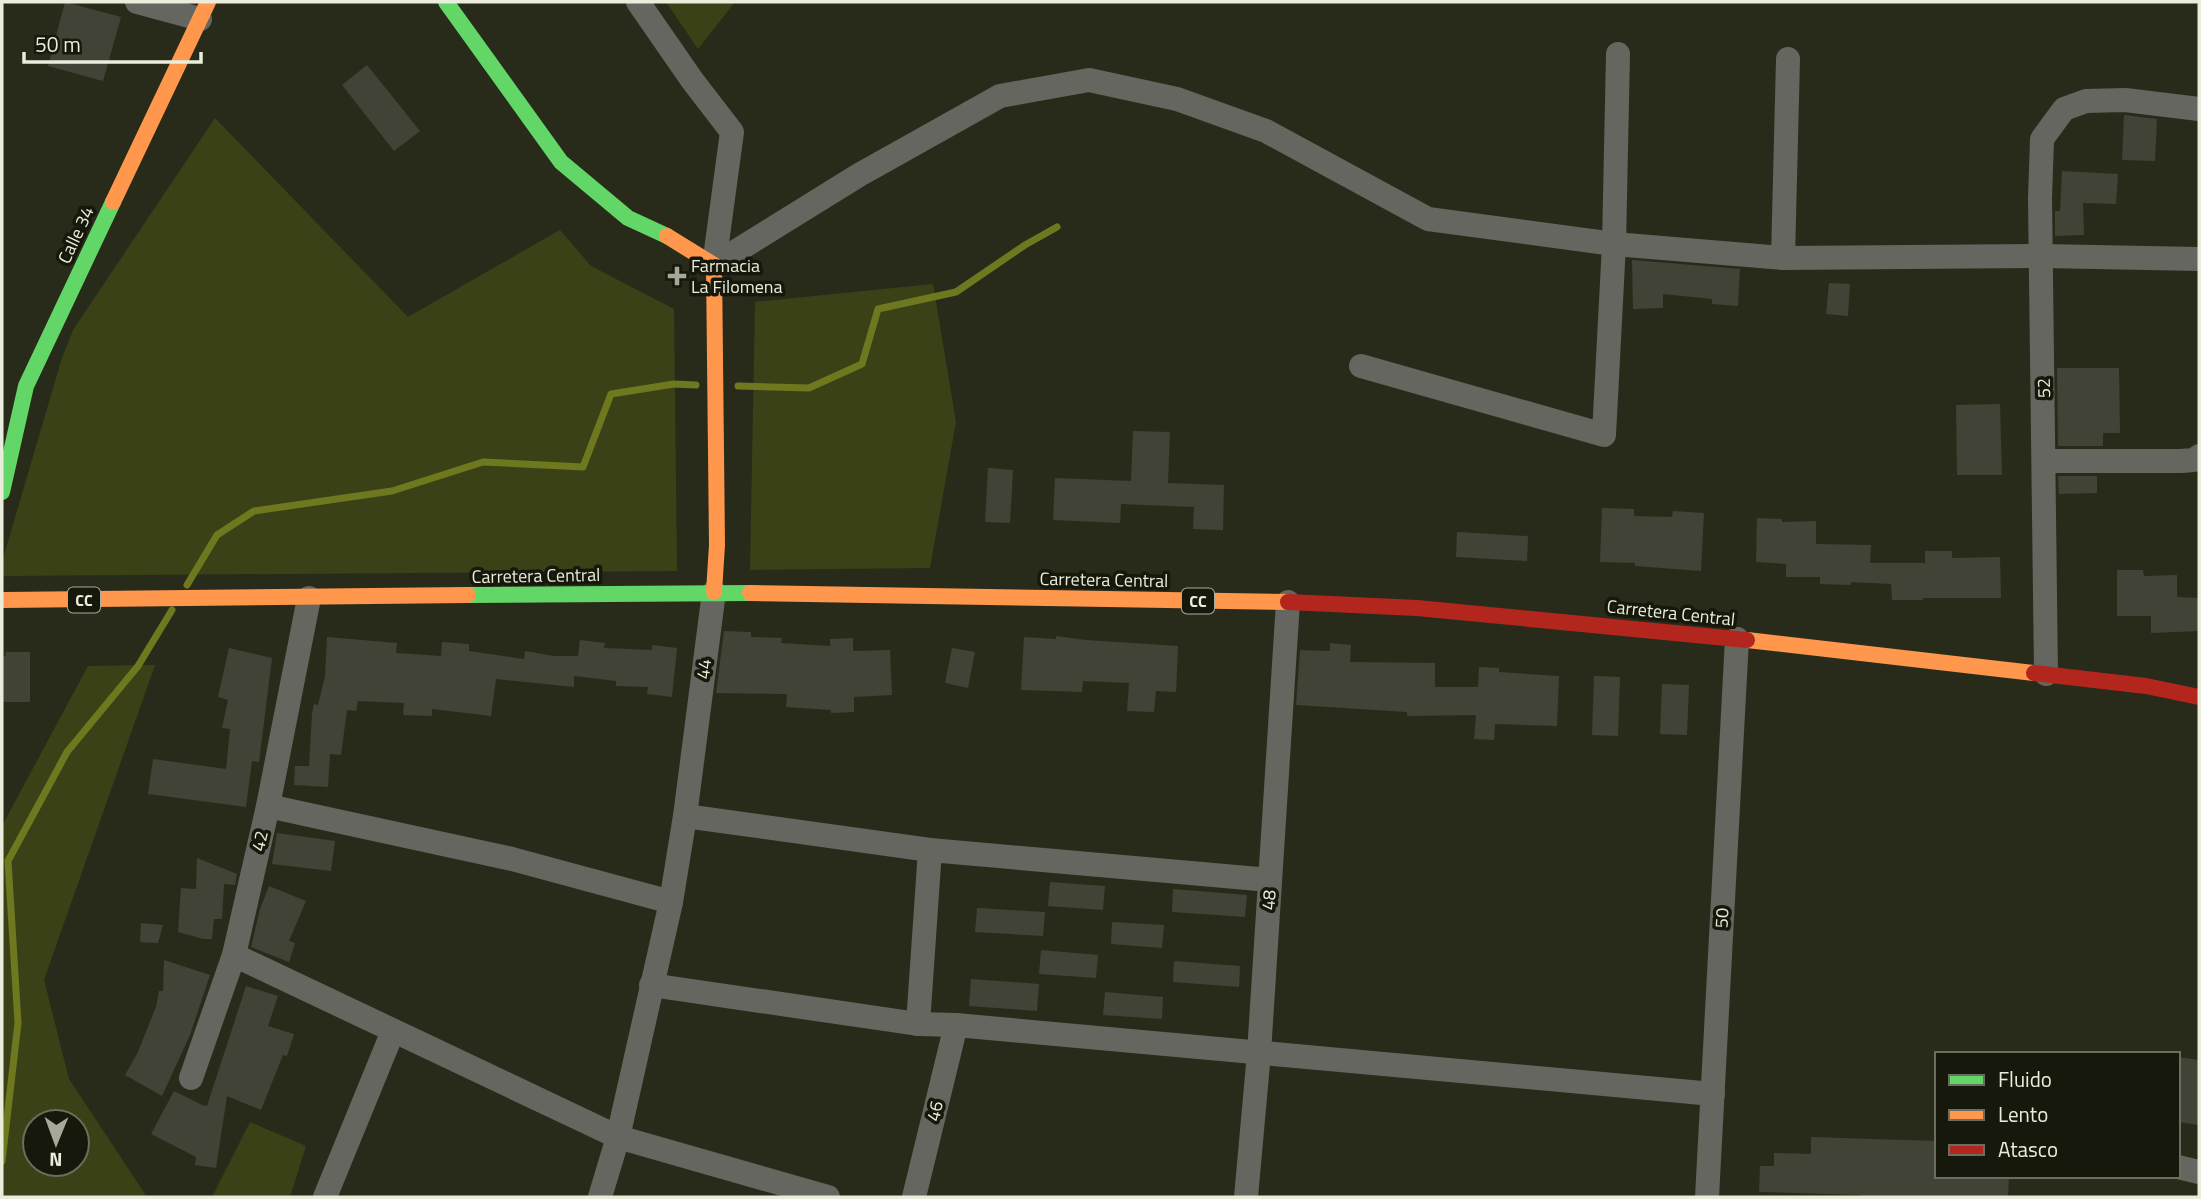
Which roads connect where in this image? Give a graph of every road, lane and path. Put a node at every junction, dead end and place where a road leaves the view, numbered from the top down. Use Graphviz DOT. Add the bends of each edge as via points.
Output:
graph roads {
  1 [pos="137,2"];
  2 [pos="446,2"];
  3 [pos="638,2"];
  4 [pos="204,10"];
  5 [pos="1618,54"];
  6 [pos="1788,59"];
  7 [pos="2199,109"];
  8 [pos="1614,244"];
  9 [pos="2043,256"];
  10 [pos="1783,258"];
  11 [pos="2199,259"];
  12 [pos="714,265"];
  13 [pos="1361,366"];
  14 [pos="2199,456"];
  15 [pos="2045,461"];
  16 [pos="2,492"];
  17 [pos="714,592"];
  18 [pos="309,598"];
  19 [pos="2,600"];
  20 [pos="1289,602"];
  21 [pos="1737,639"];
  22 [pos="2046,674"];
  23 [pos="2199,697"];
  24 [pos="268,806"];
  25 [pos="685,816"];
  26 [pos="930,850"];
  27 [pos="1270,880"];
  28 [pos="671,902"];
  29 [pos="234,956"];
  30 [pos="651,985"];
  31 [pos="918,1024"];
  32 [pos="956,1025"];
  33 [pos="394,1031"];
  34 [pos="1259,1053"];
  35 [pos="191,1078"];
  36 [pos="1713,1094"];
  37 [pos="618,1137"];
  38 [pos="2180,1167"];
  39 [pos="2199,1172"];
  40 [pos="325,1197"];
  41 [pos="600,1197"];
  42 [pos="828,1197"];
  43 [pos="915,1197"];
  44 [pos="1246,1197"];
  45 [pos="1707,1197"];
  1 -- 4 [label="street"];
  2 -- 12 [label="main road" via="561,162 628,218 676,240"];
  3 -- 12 [label="street, 44" via="732,132"];
  4 -- 16 [label="main road, Calle 34" via="26,386"];
  5 -- 8 [label="street"];
  6 -- 10 [label="street"];
  7 -- 9 [label="street, 52" via="2087,100 2064,110 2042,139"];
  8 -- 10 [label="street"];
  8 -- 12 [label="street" via="1428,219 1266,131 1177,99 1089,80 1000,96 859,175"];
  8 -- 13 [label="street" via="1604,435"];
  9 -- 10 [label="street"];
  9 -- 11 [label="street"];
  9 -- 15 [label="street, 52"];
  12 -- 17 [label="main road, 44" via="718,545"];
  14 -- 15 [label="street" via="2181,461"];
  15 -- 22 [label="street, 52"];
  17 -- 18 [label="main road, Carretera Central / CC"];
  17 -- 20 [label="main road, Carretera Central / CC"];
  17 -- 25 [label="street, 44"];
  18 -- 19 [label="main road, Carretera Central / CC"];
  18 -- 24 [label="street, 42"];
  20 -- 21 [label="main road, Carretera Central / CC" via="1417,608"];
  20 -- 27 [label="street, 48"];
  21 -- 22 [label="main road, Carretera Central / CC"];
  21 -- 36 [label="street, 50"];
  22 -- 23 [label="main road, Carretera Central / CC"];
  24 -- 28 [label="street" via="512,859"];
  24 -- 29 [label="street, 42"];
  25 -- 26 [label="street"];
  25 -- 28 [label="street, 44"];
  26 -- 27 [label="street"];
  26 -- 31 [label="street"];
  27 -- 34 [label="street, 48"];
  28 -- 30 [label="street, 44"];
  29 -- 33 [label="street"];
  29 -- 35 [label="street, 42"];
  30 -- 31 [label="street"];
  30 -- 37 [label="street, 44"];
  31 -- 32 [label="street"];
  32 -- 34 [label="street"];
  32 -- 43 [label="street, 46"];
  33 -- 37 [label="street"];
  33 -- 40 [label="street"];
  34 -- 36 [label="street"];
  34 -- 44 [label="street, 48"];
  36 -- 45 [label="street, 50"];
  37 -- 41 [label="street, 44"];
  37 -- 42 [label="street"];
  38 -- 39 [label="street"];
}
